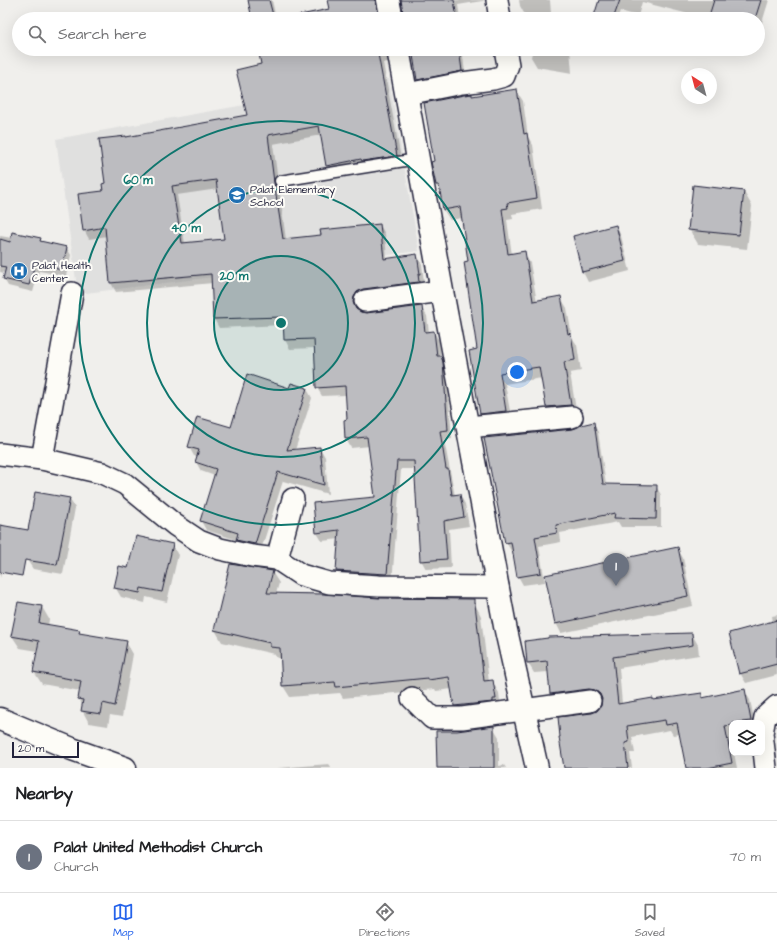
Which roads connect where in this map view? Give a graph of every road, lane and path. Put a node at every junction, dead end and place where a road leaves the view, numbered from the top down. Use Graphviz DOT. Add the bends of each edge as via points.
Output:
graph roads {
  1 [pos="388,0"];
  2 [pos="497,0"];
  3 [pos="391,12"];
  4 [pos="499,12"];
  5 [pos="399,56"];
  6 [pos="506,56"];
  7 [pos="407,94"];
  8 [pos="417,159"];
  9 [pos="280,181"];
  10 [pos="442,291"];
  11 [pos="72,293"];
  12 [pos="365,302"];
  13 [pos="572,417"];
  14 [pos="468,427"];
  15 [pos="0,454"];
  16 [pos="42,459"];
  17 [pos="294,500"];
  18 [pos="276,559"];
  19 [pos="498,587"];
  20 [pos="412,698"];
  21 [pos="590,701"];
  22 [pos="777,706"];
  23 [pos="524,710"];
  24 [pos="0,719"];
  25 [pos="124,768"];
  26 [pos="537,768"];
  27 [pos="766,768"];
  1 -- 3 [label="street"];
  2 -- 4 [label="street"];
  5 -- 7 [label="street"];
  6 -- 7 [label="street" via="508,65 504,76"];
  7 -- 8 [label="street"];
  8 -- 9 [label="lane"];
  8 -- 10 [label="street"];
  10 -- 12 [label="street"];
  10 -- 14 [label="street"];
  11 -- 16 [label="street"];
  13 -- 14 [label="street"];
  14 -- 19 [label="street"];
  15 -- 16 [label="street"];
  16 -- 18 [label="street" via="102,473 125,484 175,526 199,541 233,552"];
  17 -- 18 [label="street"];
  18 -- 19 [label="street" via="302,575 329,583"];
  19 -- 23 [label="street"];
  20 -- 23 [label="street" via="432,718 462,718"];
  21 -- 23 [label="street"];
  22 -- 27 [label="street" via="765,717 762,733"];
  23 -- 26 [label="street"];
  24 -- 25 [label="street"];
}
